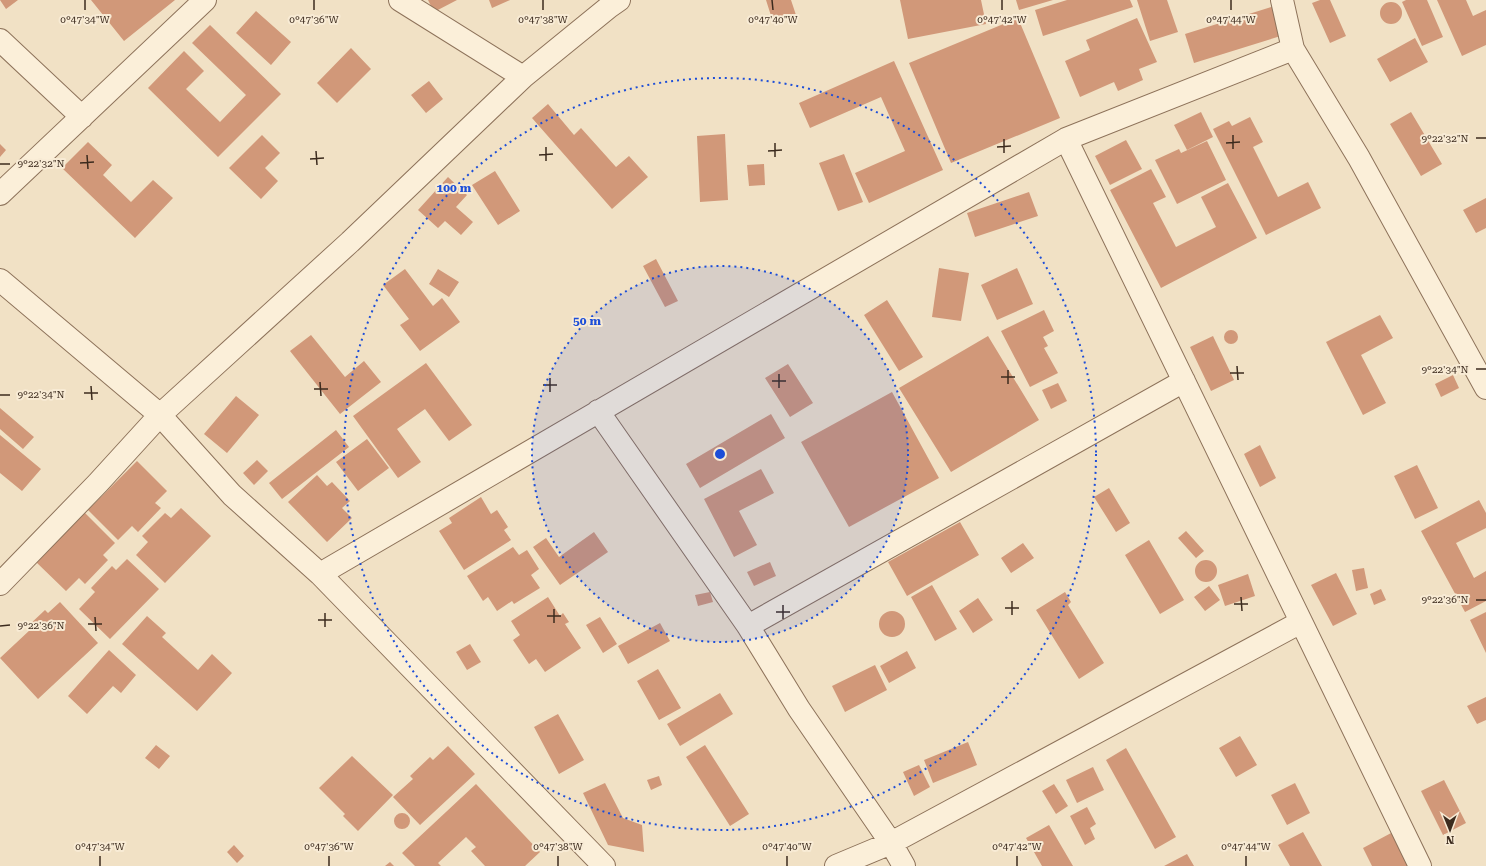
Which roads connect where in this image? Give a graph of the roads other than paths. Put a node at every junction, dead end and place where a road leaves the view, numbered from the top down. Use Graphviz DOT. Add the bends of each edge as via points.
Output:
graph roads {
  1 [pos="205,0"];
  2 [pos="400,0"];
  3 [pos="619,0"];
  4 [pos="1282,0"];
  5 [pos="0,40"];
  6 [pos="1293,49"];
  7 [pos="523,77"];
  8 [pos="82,117"];
  9 [pos="1066,139"];
  10 [pos="0,194"];
  11 [pos="0,280"];
  12 [pos="1184,381"];
  13 [pos="1486,388"];
  14 [pos="598,411"];
  15 [pos="160,415"];
  16 [pos="320,574"];
  17 [pos="0,584"];
  18 [pos="1301,622"];
  19 [pos="748,626"];
  20 [pos="891,843"];
  21 [pos="1425,865"];
  22 [pos="604,866"];
  23 [pos="836,866"];
  24 [pos="904,866"];
  1 -- 8 [label="street"];
  2 -- 7 [label="street"];
  3 -- 7 [label="street"];
  4 -- 6 [label="street"];
  5 -- 8 [label="street"];
  6 -- 9 [label="street"];
  6 -- 13 [label="street" via="1359,158"];
  7 -- 15 [label="street" via="350,242"];
  8 -- 10 [label="street"];
  9 -- 12 [label="street"];
  9 -- 14 [label="street"];
  11 -- 15 [label="street"];
  12 -- 18 [label="street"];
  12 -- 19 [label="street"];
  14 -- 16 [label="street"];
  14 -- 19 [label="street"];
  15 -- 16 [label="street" via="232,495"];
  15 -- 17 [label="street"];
  16 -- 22 [label="street"];
  18 -- 20 [label="street"];
  18 -- 21 [label="street"];
  19 -- 20 [label="street" via="799,710"];
  20 -- 23 [label="street"];
  20 -- 24 [label="street"];
}
